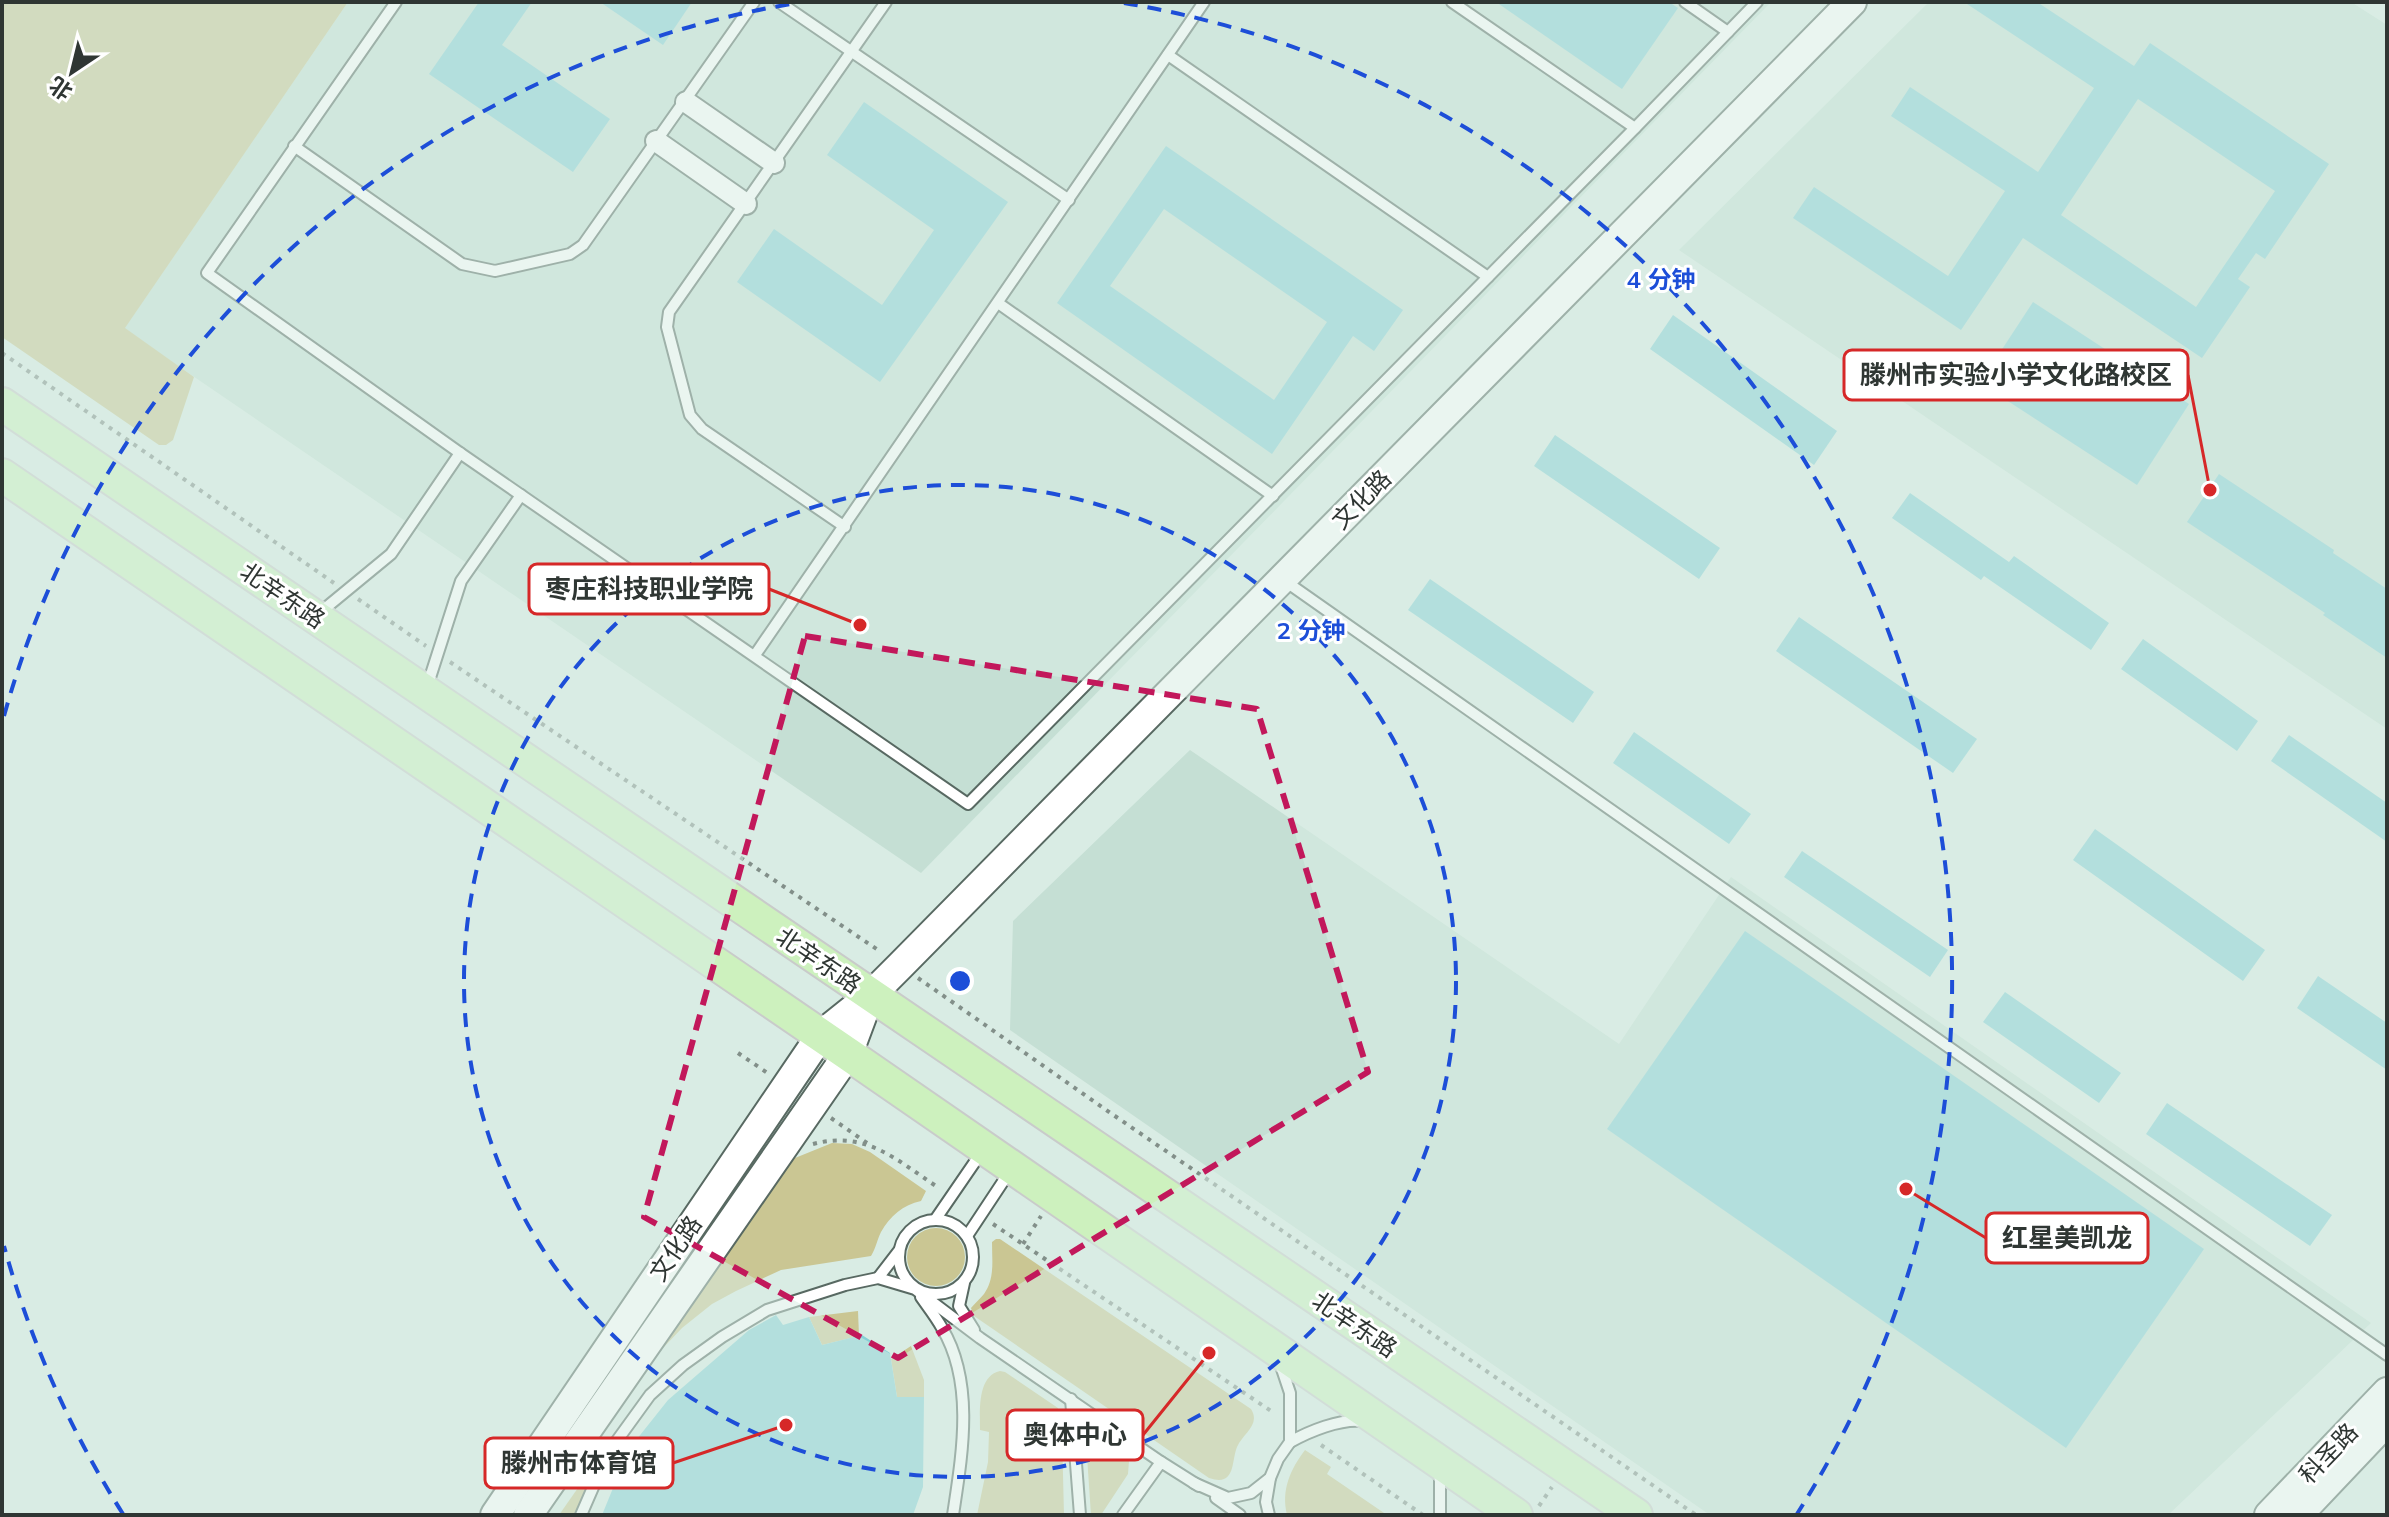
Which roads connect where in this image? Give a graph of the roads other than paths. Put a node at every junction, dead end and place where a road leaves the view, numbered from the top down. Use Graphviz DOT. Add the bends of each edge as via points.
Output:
graph roads {
  1 [pos="396,2"];
  2 [pos="754,2"];
  3 [pos="779,2"];
  4 [pos="886,2"];
  5 [pos="1204,2"];
  6 [pos="1452,2"];
  7 [pos="1685,2"];
  8 [pos="1757,2"];
  9 [pos="1852,2"];
  10 [pos="1728,32"];
  11 [pos="852,52"];
  12 [pos="1168,55"];
  13 [pos="686,102"];
  14 [pos="1635,128"];
  15 [pos="656,141"];
  16 [pos="294,146"];
  17 [pos="774,163"];
  18 [pos="1069,200"];
  19 [pos="746,204"];
  20 [pos="1488,277"];
  21 [pos="998,303"];
  22 [pos="2,404"];
  23 [pos="460,453"];
  24 [pos="2,475"];
  25 [pos="521,495"];
  26 [pos="1273,496"];
  27 [pos="845,527"];
  28 [pos="1282,579"];
  29 [pos="315,617"];
  30 [pos="755,655"];
  31 [pos="426,693"];
  32 [pos="871,995"];
  33 [pos="821,1035"];
  34 [pos="848,1054"];
  35 [pos="984,1149"];
  36 [pos="1012,1168"];
  37 [pos="935,1220"];
  38 [pos="967,1236"];
  39 [pos="899,1250"];
  40 [pos="878,1278"];
  41 [pos="965,1281"];
  42 [pos="915,1289"];
  43 [pos="980,1338"];
  44 [pos="1276,1350"];
  45 [pos="2387,1355"];
  46 [pos="2387,1392"];
  47 [pos="1071,1399"];
  48 [pos="2387,1421"];
  49 [pos="1384,1424"];
  50 [pos="1290,1442"];
  51 [pos="1434,1458"];
  52 [pos="1161,1462"];
  53 [pos="1270,1478"];
  54 [pos="1194,1483"];
  55 [pos="495,1515"];
  56 [pos="528,1515"];
  57 [pos="581,1515"];
  58 [pos="953,1515"];
  59 [pos="1080,1515"];
  60 [pos="1123,1515"];
  61 [pos="1240,1515"];
  62 [pos="1269,1515"];
  63 [pos="1440,1515"];
  64 [pos="1516,1515"];
  65 [pos="1636,1515"];
  66 [pos="2269,1515"];
  67 [pos="2298,1515"];
  1 -- 16 [label="lane"];
  2 -- 13 [label="lane"];
  3 -- 11 [label="lane"];
  4 -- 11 [label="lane"];
  5 -- 12 [label="lane"];
  6 -- 14 [label="lane"];
  7 -- 10 [label="lane"];
  8 -- 10 [label="lane"];
  9 -- 28 [label="street, 文化路"];
  10 -- 14 [label="lane"];
  11 -- 17 [label="lane"];
  11 -- 18 [label="lane"];
  12 -- 18 [label="lane"];
  12 -- 20 [label="lane"];
  13 -- 15 [label="lane"];
  13 -- 17 [label="street"];
  14 -- 20 [label="lane"];
  15 -- 16 [label="lane" via="583,245 570,254 495,271 462,264"];
  15 -- 19 [label="street"];
  16 -- 23 [label="lane" via="207,273"];
  17 -- 19 [label="lane"];
  18 -- 21 [label="lane"];
  19 -- 27 [label="lane" via="669,312 667,327 690,415 702,429"];
  20 -- 26 [label="lane"];
  21 -- 26 [label="lane"];
  21 -- 27 [label="lane"];
  22 -- 29 [label="main road, 北辛东路"];
  23 -- 25 [label="lane"];
  23 -- 29 [label="lane" via="391,554"];
  24 -- 33 [label="main road"];
  25 -- 30 [label="lane"];
  25 -- 31 [label="lane" via="461,581"];
  26 -- 30 [label="lane" via="968,804"];
  27 -- 30 [label="lane"];
  28 -- 32 [label="street, 文化路"];
  28 -- 45 [label="lane"];
  29 -- 31 [label="main road, 北辛东路"];
  31 -- 32 [label="main road, 北辛东路"];
  32 -- 33 [label="street, 文化路"];
  32 -- 34 [label="street, 文化路"];
  32 -- 65 [label="main road, 北辛东路"];
  33 -- 34 [label="main road"];
  33 -- 55 [label="street, 文化路"];
  34 -- 35 [label="main road"];
  34 -- 56 [label="street, 文化路"];
  35 -- 36 [label="main road"];
  35 -- 37 [label="lane"];
  36 -- 38 [label="lane"];
  36 -- 44 [label="main road"];
  37 -- 38 [label="lane" via="948,1222"];
  37 -- 39 [label="lane" via="912,1228"];
  38 -- 41 [label="lane" via="973,1259"];
  39 -- 40 [label="lane"];
  39 -- 42 [label="lane" via="903,1275"];
  40 -- 42 [label="lane"];
  40 -- 57 [label="lane" via="767,1310 683,1365 650,1395 608,1453"];
  41 -- 42 [label="lane" via="945,1294"];
  41 -- 43 [label="lane" via="959,1306"];
  42 -- 43 [label="lane"];
  42 -- 58 [label="lane" via="943,1330 957,1366 962,1459"];
  43 -- 47 [label="lane"];
  44 -- 49 [label="main road"];
  44 -- 50 [label="lane" via="1290,1393"];
  46 -- 66 [label="street, 科圣路"];
  47 -- 52 [label="lane"];
  47 -- 59 [label="lane"];
  48 -- 67 [label="street, 科圣路"];
  49 -- 50 [label="lane" via="1356,1420"];
  49 -- 51 [label="main road"];
  50 -- 53 [label="lane"];
  51 -- 63 [label="lane"];
  51 -- 64 [label="main road"];
  52 -- 54 [label="lane"];
  52 -- 60 [label="lane"];
  53 -- 54 [label="lane" via="1251,1493 1233,1498"];
  53 -- 62 [label="lane"];
  54 -- 61 [label="lane"];
}
